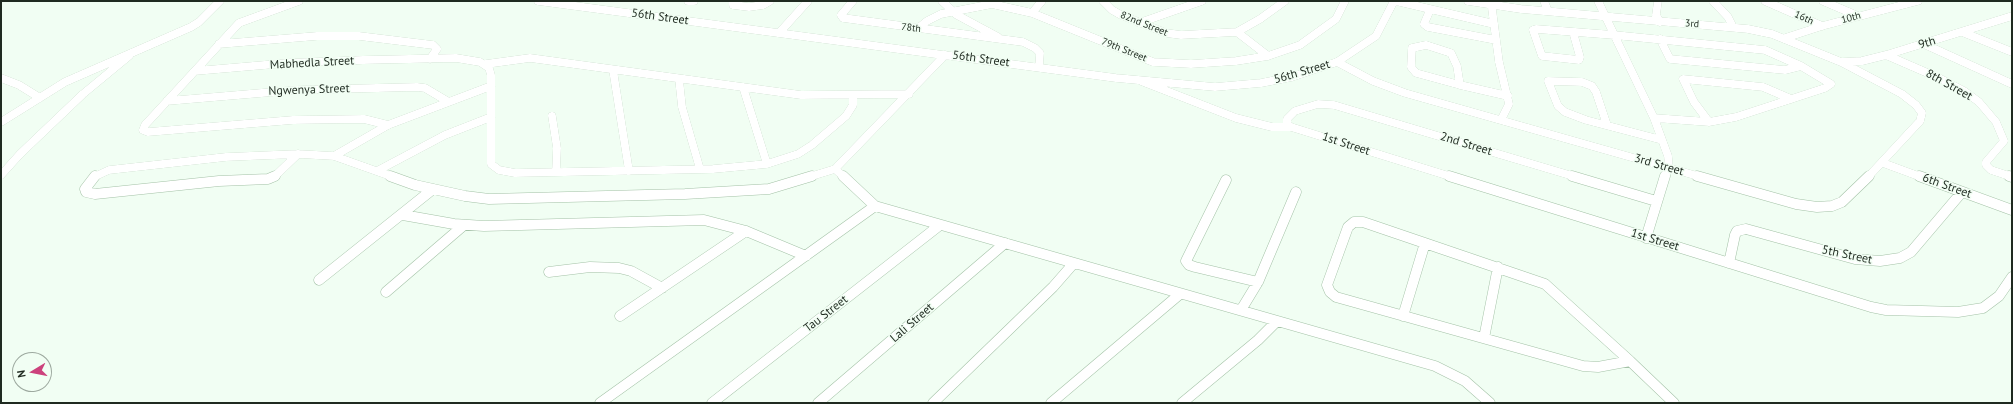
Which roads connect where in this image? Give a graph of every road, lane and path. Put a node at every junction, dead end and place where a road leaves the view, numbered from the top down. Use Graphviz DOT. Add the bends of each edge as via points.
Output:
graph roads {
  1 [pos="220,1"];
  2 [pos="299,1"];
  3 [pos="538,1"];
  4 [pos="688,1"];
  5 [pos="694,1"];
  6 [pos="732,1"];
  7 [pos="770,1"];
  8 [pos="808,1"];
  9 [pos="853,1"];
  10 [pos="942,1"];
  11 [pos="1042,1"];
  12 [pos="1103,1"];
  13 [pos="1202,1"];
  14 [pos="1285,1"];
  15 [pos="1345,1"];
  16 [pos="1395,1"];
  17 [pos="1468,1"];
  18 [pos="1544,1"];
  19 [pos="1598,1"];
  20 [pos="1658,1"];
  21 [pos="1713,1"];
  22 [pos="1765,1"];
  23 [pos="1823,1"];
  24 [pos="1883,1"];
  25 [pos="1918,1"];
  26 [pos="991,3"];
  27 [pos="1491,3"];
  28 [pos="1896,6"];
  29 [pos="1430,10"];
  30 [pos="952,11"];
  31 [pos="1548,11"];
  32 [pos="1032,12"];
  33 [pos="1858,16"];
  34 [pos="2012,16"];
  35 [pos="1606,17"];
  36 [pos="1660,22"];
  37 [pos="1139,23"];
  38 [pos="1494,24"];
  39 [pos="1822,26"];
  40 [pos="1733,27"];
  41 [pos="917,29"];
  42 [pos="1236,32"];
  43 [pos="1573,32"];
  44 [pos="1962,32"];
  45 [pos="779,33"];
  46 [pos="1614,35"];
  47 [pos="1785,38"];
  48 [pos="1660,39"];
  49 [pos="1002,40"];
  50 [pos="1496,40"];
  51 [pos="219,44"];
  52 [pos="1924,44"];
  53 [pos="135,50"];
  54 [pos="2012,52"];
  55 [pos="945,54"];
  56 [pos="1886,55"];
  57 [pos="1268,56"];
  58 [pos="430,59"];
  59 [pos="1338,62"];
  60 [pos="1841,62"];
  61 [pos="486,64"];
  62 [pos="1801,66"];
  63 [pos="1039,67"];
  64 [pos="613,70"];
  65 [pos="195,71"];
  66 [pos="1,78"];
  67 [pos="679,78"];
  68 [pos="1141,81"];
  69 [pos="2012,84"];
  70 [pos="1460,85"];
  71 [pos="490,86"];
  72 [pos="743,87"];
  73 [pos="909,94"];
  74 [pos="1902,94"];
  75 [pos="852,95"];
  76 [pos="1508,96"];
  77 [pos="40,98"];
  78 [pos="1791,99"];
  79 [pos="166,101"];
  80 [pos="447,101"];
  81 [pos="552,116"];
  82 [pos="491,117"];
  83 [pos="1654,118"];
  84 [pos="1502,120"];
  85 [pos="1,122"];
  86 [pos="1709,122"];
  87 [pos="388,125"];
  88 [pos="1607,125"];
  89 [pos="1291,127"];
  90 [pos="1662,140"];
  91 [pos="298,154"];
  92 [pos="334,156"];
  93 [pos="1883,163"];
  94 [pos="767,164"];
  95 [pos="1668,168"];
  96 [pos="700,169"];
  97 [pos="835,169"];
  98 [pos="629,170"];
  99 [pos="377,171"];
  100 [pos="556,172"];
  101 [pos="1,175"];
  102 [pos="2012,177"];
  103 [pos="1226,180"];
  104 [pos="433,189"];
  105 [pos="1296,192"];
  106 [pos="1962,192"];
  107 [pos="1656,201"];
  108 [pos="876,206"];
  109 [pos="2012,210"];
  110 [pos="403,215"];
  111 [pos="464,225"];
  112 [pos="940,225"];
  113 [pos="746,231"];
  114 [pos="1646,238"];
  115 [pos="1005,243"];
  116 [pos="1425,243"];
  117 [pos="806,256"];
  118 [pos="1074,263"];
  119 [pos="1729,263"];
  120 [pos="1498,267"];
  121 [pos="550,272"];
  122 [pos="2012,277"];
  123 [pos="319,280"];
  124 [pos="1258,282"];
  125 [pos="662,288"];
  126 [pos="386,292"];
  127 [pos="1180,294"];
  128 [pos="1241,310"];
  129 [pos="620,316"];
  130 [pos="1403,316"];
  131 [pos="1276,322"];
  132 [pos="1484,338"];
  133 [pos="1630,362"];
  134 [pos="600,403"];
  135 [pos="712,403"];
  136 [pos="818,403"];
  137 [pos="933,403"];
  138 [pos="1051,403"];
  139 [pos="1182,403"];
  140 [pos="1490,403"];
  141 [pos="1674,403"];
  1 -- 53 [label="street" via="191,27"];
  2 -- 51 [label="street" via="242,22"];
  3 -- 45 [label="street, 56th Street"];
  4 -- 5 [label="street"];
  6 -- 7 [label="street" via="733,5 749,7"];
  8 -- 45 [label="street"];
  9 -- 41 [label="street, 78th" via="841,15 843,18"];
  10 -- 30 [label="street"];
  11 -- 32 [label="street"];
  12 -- 37 [label="street, 82nd Street" via="1116,12"];
  13 -- 37 [label="street"];
  14 -- 42 [label="street, 82nd Street"];
  15 -- 57 [label="street, 79th Street" via="1336,19 1309,39 1288,50"];
  16 -- 29 [label="street"];
  16 -- 59 [label="street, 56th Street" via="1382,27 1370,42"];
  17 -- 27 [label="street, 3rd"];
  18 -- 31 [label="street"];
  19 -- 35 [label="street"];
  20 -- 36 [label="street" via="1656,15"];
  21 -- 40 [label="street" via="1728,17"];
  22 -- 39 [label="street, 16th"];
  23 -- 33 [label="street"];
  24 -- 28 [label="street"];
  25 -- 28 [label="street, 10th"];
  26 -- 30 [label="street, 79th Street"];
  26 -- 32 [label="street, 79th Street"];
  27 -- 31 [label="street, 3rd"];
  27 -- 38 [label="street"];
  28 -- 33 [label="street, 10th"];
  29 -- 38 [label="street"];
  29 -- 50 [label="street" via="1424,24 1428,27"];
  30 -- 41 [label="street, 79th Street" via="932,18"];
  30 -- 49 [label="street"];
  31 -- 35 [label="street, 3rd"];
  32 -- 57 [label="street, 79th Street" via="1153,62 1192,64"];
  33 -- 39 [label="street, 10th"];
  34 -- 44 [label="street, 9th"];
  35 -- 36 [label="street, 3rd"];
  35 -- 46 [label="street"];
  36 -- 40 [label="street, 3rd"];
  37 -- 42 [label="street, 82nd Street" via="1175,35"];
  38 -- 50 [label="street"];
  39 -- 47 [label="street, 10th"];
  40 -- 47 [label="street, 3rd"];
  41 -- 49 [label="street, 78th"];
  42 -- 57 [label="street"];
  43 -- 43 [label="street" via="1536,29 1533,30 1542,56 1579,60"];
  43 -- 46 [label="street"];
  44 -- 52 [label="street, 9th"];
  44 -- 54 [label="street"];
  45 -- 55 [label="street, 56th Street"];
  46 -- 48 [label="street"];
  46 -- 83 [label="street"];
  47 -- 60 [label="street, 3rd"];
  48 -- 62 [label="street" via="1765,50"];
  48 -- 62 [label="street" via="1670,59 1785,70"];
  49 -- 63 [label="street, 78th" via="1023,42 1036,48 1041,57"];
  50 -- 76 [label="street"];
  51 -- 58 [label="street" via="317,36 359,36 434,45 437,49"];
  51 -- 65 [label="street"];
  52 -- 56 [label="street, 9th"];
  52 -- 69 [label="street"];
  53 -- 77 [label="street" via="74,78"];
  53 -- 101 [label="street" via="83,94"];
  55 -- 63 [label="street, 56th Street"];
  55 -- 73 [label="street"];
  56 -- 60 [label="street, 9th" via="1853,63"];
  56 -- 102 [label="street, 8th Street" via="1939,78 1979,102 1996,122 2004,141 1986,165 1991,170"];
  58 -- 61 [label="street, Mabhedla Street" via="465,59"];
  58 -- 65 [label="street, Mabhedla Street" via="309,62"];
  59 -- 68 [label="street, 56th Street" via="1292,77 1214,87"];
  59 -- 84 [label="street, 3rd Street" via="1373,81 1395,89"];
  60 -- 74 [label="street, 3rd"];
  61 -- 64 [label="street" via="530,58"];
  61 -- 71 [label="street" via="490,71"];
  62 -- 78 [label="street" via="1831,84"];
  63 -- 68 [label="street, 56th Street"];
  64 -- 67 [label="street"];
  64 -- 98 [label="street"];
  65 -- 79 [label="street"];
  66 -- 77 [label="street"];
  67 -- 72 [label="street"];
  67 -- 96 [label="street" via="682,107"];
  68 -- 89 [label="street, 1st Street" via="1236,118 1269,126"];
  70 -- 70 [label="street" via="1414,72 1411,67 1412,48 1426,45 1449,52 1457,66"];
  70 -- 76 [label="street"];
  71 -- 80 [label="street"];
  71 -- 82 [label="street"];
  72 -- 75 [label="street" via="801,95"];
  72 -- 94 [label="street"];
  73 -- 75 [label="street"];
  73 -- 97 [label="street"];
  74 -- 93 [label="street, 3rd Street" via="1916,104 1922,113 1920,121"];
  75 -- 94 [label="street" via="853,105 846,116 812,146 798,154"];
  76 -- 84 [label="street" via="1509,104"];
  77 -- 85 [label="street"];
  78 -- 86 [label="street" via="1743,115"];
  78 -- 86 [label="street" via="1763,87 1683,79 1694,102"];
  79 -- 80 [label="street, Ngwenya Street" via="297,90 417,87 425,88"];
  79 -- 87 [label="street" via="145,124 144,132 293,120 364,119"];
  80 -- 87 [label="street"];
  81 -- 100 [label="street" via="557,148"];
  82 -- 99 [label="street" via="445,135"];
  82 -- 100 [label="street" via="490,154 491,164 495,168 515,173"];
  83 -- 86 [label="street"];
  83 -- 90 [label="street"];
  84 -- 95 [label="street, 3rd Street"];
  87 -- 92 [label="street"];
  88 -- 88 [label="street" via="1592,86 1582,82 1548,81 1558,106 1563,111 1578,118"];
  88 -- 90 [label="street"];
  89 -- 107 [label="street, 2nd Street" via="1287,124 1287,119 1295,111 1318,104 1334,105"];
  89 -- 114 [label="street, 1st Street"];
  90 -- 95 [label="street" via="1668,156"];
  91 -- 91 [label="street" via="245,156 109,170 98,174 85,189 87,193 95,194 268,178 274,177"];
  91 -- 92 [label="street"];
  92 -- 99 [label="street"];
  93 -- 95 [label="street, 3rd Street" via="1842,202 1823,208 1796,204"];
  93 -- 106 [label="street, 6th Street"];
  94 -- 96 [label="street"];
  95 -- 107 [label="street"];
  96 -- 98 [label="street"];
  97 -- 104 [label="street" via="758,191 496,200"];
  97 -- 108 [label="street"];
  98 -- 100 [label="street"];
  99 -- 104 [label="street"];
  103 -- 124 [label="street" via="1186,261 1195,267"];
  104 -- 110 [label="street"];
  105 -- 124 [label="street"];
  106 -- 109 [label="street, 6th Street"];
  106 -- 119 [label="street, 5th Street" via="1911,252 1900,258 1880,261 1855,259 1746,229 1737,231 1735,235"];
  107 -- 114 [label="street"];
  108 -- 112 [label="street"];
  108 -- 117 [label="street"];
  110 -- 111 [label="street"];
  110 -- 123 [label="street"];
  111 -- 113 [label="street" via="683,220 714,222"];
  111 -- 126 [label="street"];
  112 -- 115 [label="street"];
  112 -- 135 [label="street, Tau Street"];
  113 -- 117 [label="street"];
  113 -- 125 [label="street"];
  114 -- 119 [label="street, 1st Street"];
  115 -- 118 [label="street"];
  115 -- 136 [label="street, Lali Street"];
  116 -- 120 [label="street"];
  116 -- 130 [label="street"];
  116 -- 130 [label="street" via="1363,222 1351,223 1327,286 1331,294 1339,298"];
  117 -- 134 [label="street"];
  118 -- 127 [label="street"];
  118 -- 137 [label="street" via="1053,287"];
  119 -- 122 [label="street, 1st Street" via="1849,301 1893,310 1958,312 1983,308 1999,296"];
  120 -- 132 [label="street"];
  120 -- 133 [label="street" via="1551,288"];
  121 -- 125 [label="street" via="590,267 623,268"];
  124 -- 128 [label="street"];
  125 -- 129 [label="street"];
  127 -- 128 [label="street"];
  127 -- 138 [label="street"];
  128 -- 131 [label="street"];
  130 -- 132 [label="street"];
  131 -- 139 [label="street"];
  131 -- 140 [label="street" via="1434,366 1465,381"];
  132 -- 133 [label="street" via="1587,367"];
  133 -- 141 [label="street"];
}
